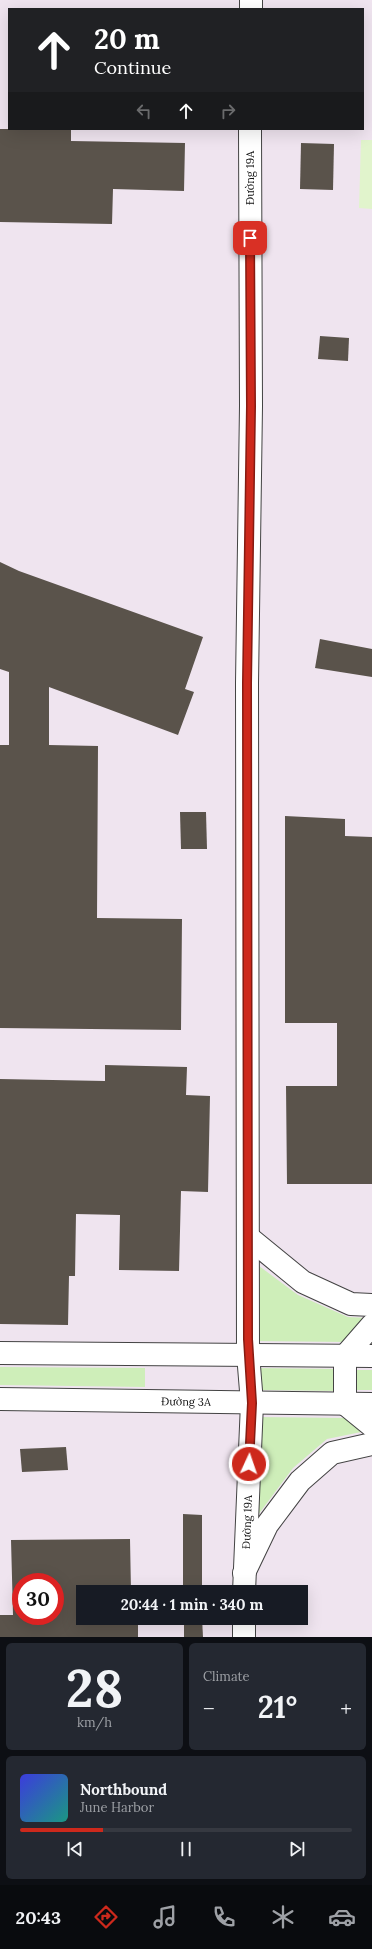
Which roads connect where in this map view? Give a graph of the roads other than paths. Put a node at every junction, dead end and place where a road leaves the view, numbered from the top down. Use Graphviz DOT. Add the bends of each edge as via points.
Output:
graph roads {
  1 [pos="250,130"];
  2 [pos="248,1237"];
  3 [pos="372,1305"];
  4 [pos="372,1325"];
  5 [pos="0,1353"];
  6 [pos="248,1354"];
  7 [pos="344,1356"];
  8 [pos="372,1356"];
  9 [pos="0,1399"];
  10 [pos="252,1403"];
  11 [pos="345,1404"];
  12 [pos="372,1404"];
  13 [pos="372,1426"];
  14 [pos="372,1444"];
  15 [pos="244,1583"];
  16 [pos="244,1625"];
  17 [pos="244,1637"];
  1 -- 2 [label="street, Đường 19A" via="251,406 247,683"];
  2 -- 3 [label="street" via="302,1282 351,1304"];
  2 -- 6 [label="street, Đường 19A"];
  4 -- 7 [label="street"];
  5 -- 6 [label="street"];
  6 -- 7 [label="street"];
  6 -- 10 [label="street, Đường 19A"];
  7 -- 8 [label="street"];
  7 -- 11 [label="street"];
  9 -- 10 [label="street, Đường 3A"];
  10 -- 11 [label="street, Đường 3A"];
  10 -- 15 [label="street, Đường 19A"];
  11 -- 12 [label="street, Đường 3A"];
  11 -- 13 [label="street"];
  14 -- 15 [label="street" via="332,1453 300,1481 267,1525"];
  16 -- 17 [label="street"];
}
